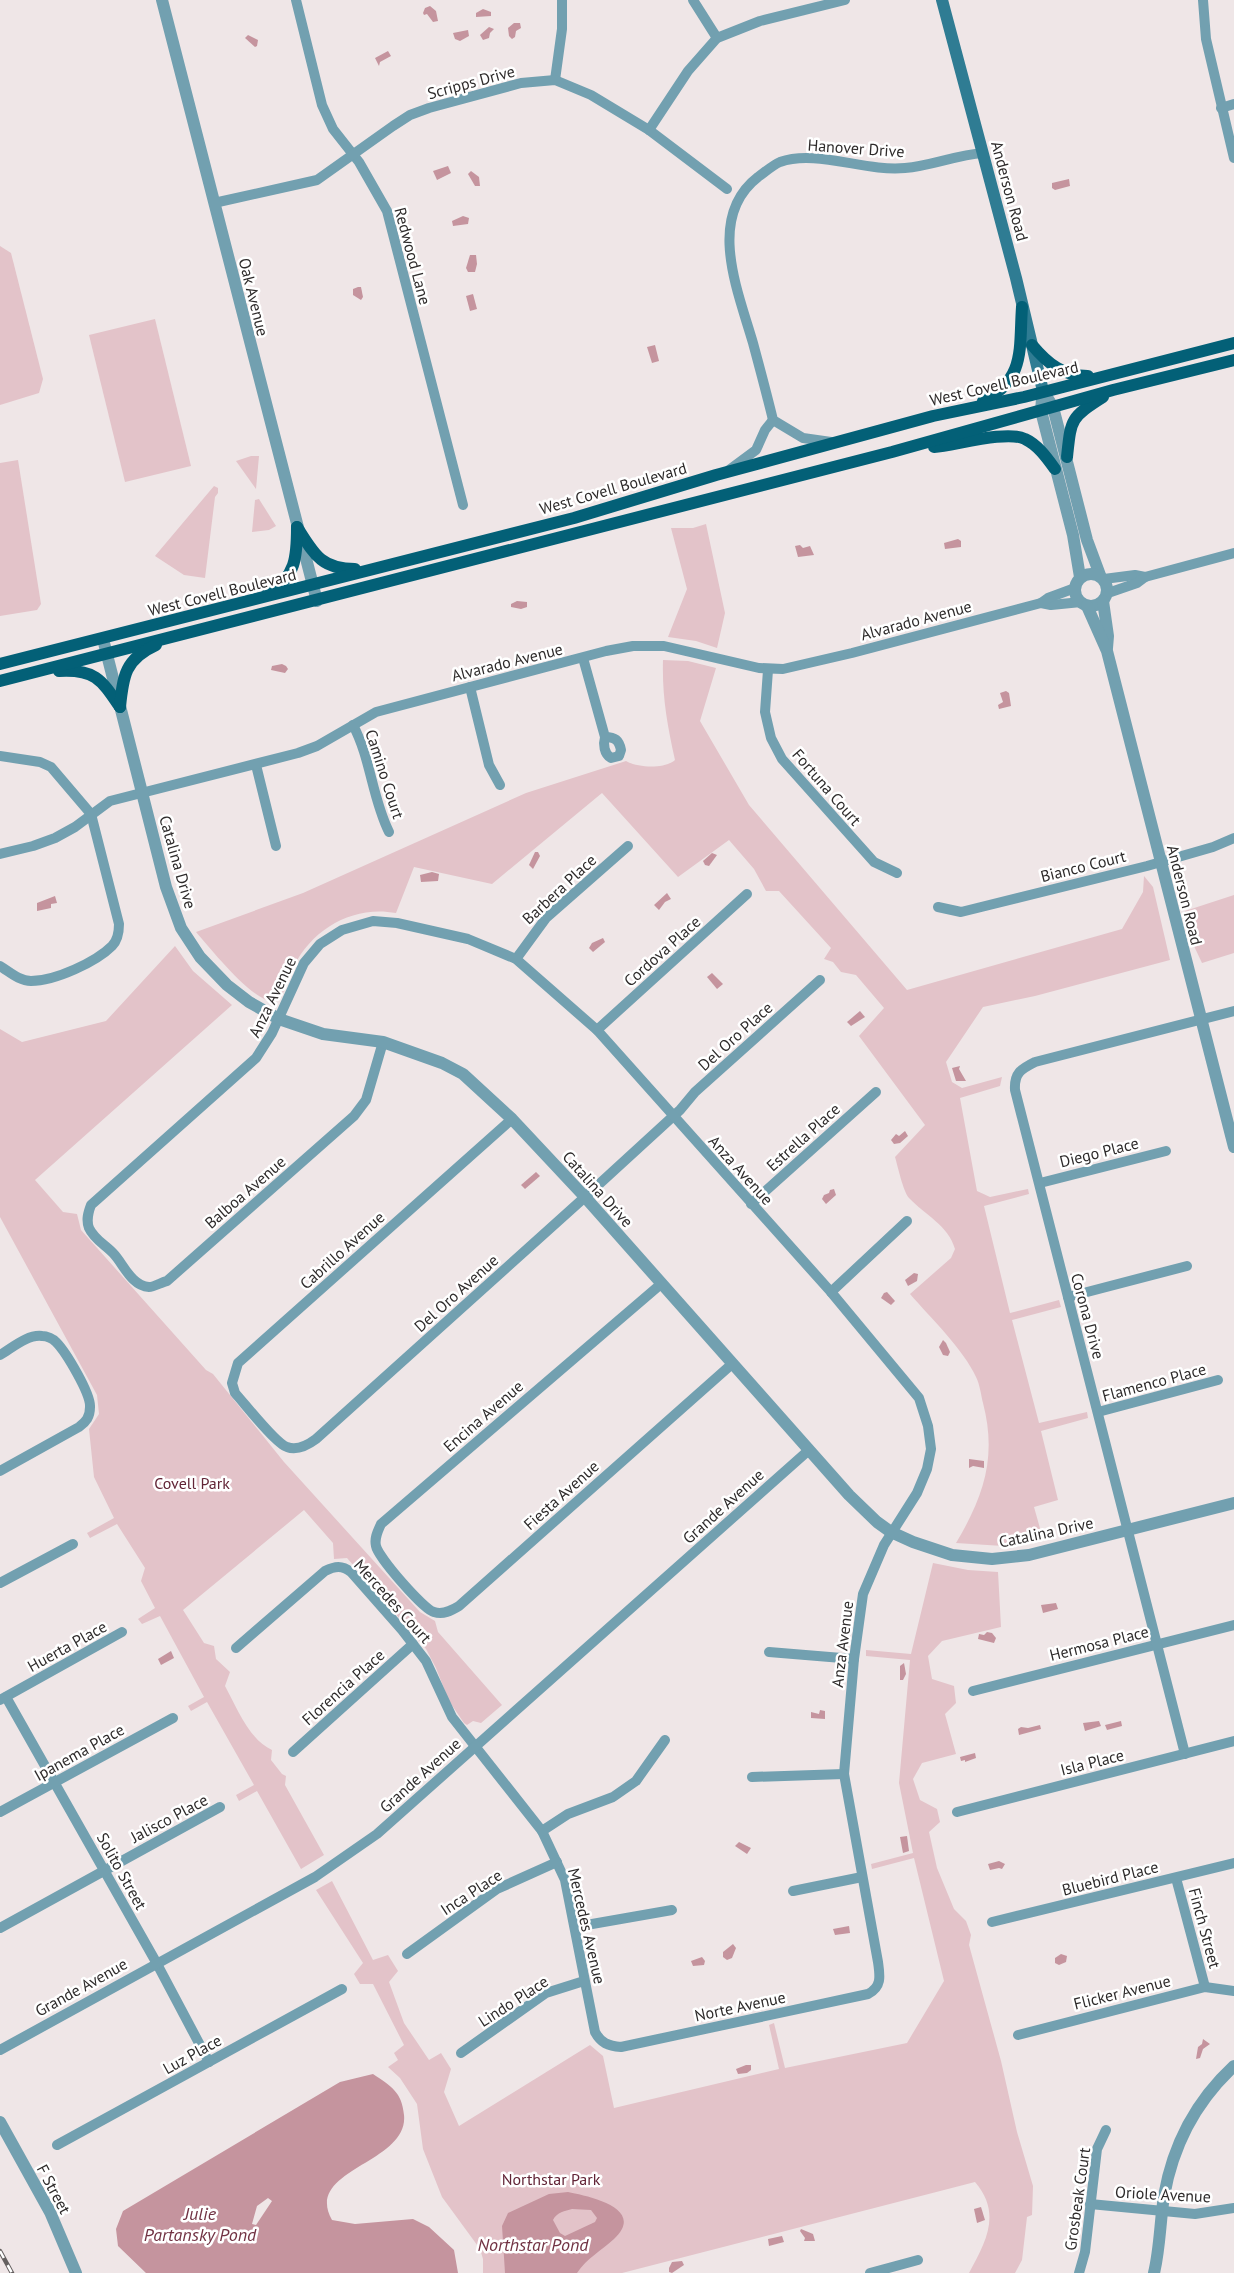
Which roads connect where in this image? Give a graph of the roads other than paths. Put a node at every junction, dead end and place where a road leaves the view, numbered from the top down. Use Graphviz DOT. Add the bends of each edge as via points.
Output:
graph roads {
  1 [pos="162,0"];
  2 [pos="296,0"];
  3 [pos="562,0"];
  4 [pos="693,0"];
  5 [pos="846,0"];
  6 [pos="942,0"];
  7 [pos="1203,0"];
  8 [pos="717,38"];
  9 [pos="555,80"];
  10 [pos="1234,104"];
  11 [pos="1221,108"];
  12 [pos="649,130"];
  13 [pos="352,153"];
  14 [pos="983,153"];
  15 [pos="1234,158"];
  16 [pos="727,189"];
  17 [pos="214,203"];
  18 [pos="1022,307"];
  19 [pos="1234,343"];
  20 [pos="1032,346"];
  21 [pos="1234,360"];
  22 [pos="1103,376"];
  23 [pos="1113,390"];
  24 [pos="1043,392"];
  25 [pos="970,408"];
  26 [pos="1047,409"];
  27 [pos="774,420"];
  28 [pos="835,442"];
  29 [pos="892,452"];
  30 [pos="1067,457"];
  31 [pos="1055,469"];
  32 [pos="725,473"];
  33 [pos="463,505"];
  34 [pos="297,527"];
  35 [pos="1234,553"];
  36 [pos="376,569"];
  37 [pos="1145,576"];
  38 [pos="1102,577"];
  39 [pos="1078,582"];
  40 [pos="312,585"];
  41 [pos="1105,597"];
  42 [pos="257,599"];
  43 [pos="317,601"];
  44 [pos="1041,603"];
  45 [pos="1084,604"];
  46 [pos="171,637"];
  47 [pos="103,639"];
  48 [pos="1107,651"];
  49 [pos="106,654"];
  50 [pos="583,658"];
  51 [pos="0,664"];
  52 [pos="768,670"];
  53 [pos="34,672"];
  54 [pos="0,681"];
  55 [pos="470,687"];
  56 [pos="120,707"];
  57 [pos="353,725"];
  58 [pos="605,737"];
  59 [pos="0,756"];
  60 [pos="256,764"];
  61 [pos="500,784"];
  62 [pos="142,794"];
  63 [pos="91,814"];
  64 [pos="389,832"];
  65 [pos="1234,838"];
  66 [pos="276,846"];
  67 [pos="628,846"];
  68 [pos="0,854"];
  69 [pos="1161,862"];
  70 [pos="897,873"];
  71 [pos="747,894"];
  72 [pos="938,907"];
  73 [pos="516,958"];
  74 [pos="0,966"];
  75 [pos="820,980"];
  76 [pos="1234,1011"];
  77 [pos="279,1019"];
  78 [pos="1202,1020"];
  79 [pos="597,1030"];
  80 [pos="383,1042"];
  81 [pos="876,1092"];
  82 [pos="673,1116"];
  83 [pos="512,1120"];
  84 [pos="1234,1147"];
  85 [pos="1166,1151"];
  86 [pos="1040,1183"];
  87 [pos="585,1198"];
  88 [pos="750,1204"];
  89 [pos="907,1221"];
  90 [pos="93,1235"];
  91 [pos="1187,1266"];
  92 [pos="661,1284"];
  93 [pos="830,1292"];
  94 [pos="1068,1297"];
  95 [pos="0,1355"];
  96 [pos="732,1364"];
  97 [pos="1218,1380"];
  98 [pos="1098,1412"];
  99 [pos="255,1415"];
  100 [pos="809,1450"];
  101 [pos="0,1470"];
  102 [pos="1234,1503"];
  103 [pos="1128,1531"];
  104 [pos="891,1532"];
  105 [pos="73,1544"];
  106 [pos="0,1583"];
  107 [pos="406,1586"];
  108 [pos="1234,1624"];
  109 [pos="122,1632"];
  110 [pos="1158,1643"];
  111 [pos="413,1644"];
  112 [pos="236,1648"];
  113 [pos="769,1652"];
  114 [pos="854,1659"];
  115 [pos="972,1691"];
  116 [pos="3,1698"];
  117 [pos="173,1718"];
  118 [pos="666,1740"];
  119 [pos="1234,1741"];
  120 [pos="475,1746"];
  121 [pos="293,1752"];
  122 [pos="1185,1754"];
  123 [pos="844,1774"];
  124 [pos="752,1777"];
  125 [pos="55,1782"];
  126 [pos="220,1807"];
  127 [pos="0,1812"];
  128 [pos="957,1812"];
  129 [pos="542,1831"];
  130 [pos="557,1862"];
  131 [pos="1234,1864"];
  132 [pos="104,1870"];
  133 [pos="862,1877"];
  134 [pos="1176,1878"];
  135 [pos="792,1891"];
  136 [pos="672,1910"];
  137 [pos="992,1922"];
  138 [pos="575,1927"];
  139 [pos="0,1928"];
  140 [pos="407,1954"];
  141 [pos="156,1962"];
  142 [pos="584,1981"];
  143 [pos="878,1987"];
  144 [pos="1205,1987"];
  145 [pos="342,1989"];
  146 [pos="1234,1991"];
  147 [pos="1018,2035"];
  148 [pos="606,2044"];
  149 [pos="0,2050"];
  150 [pos="462,2053"];
  151 [pos="209,2062"];
  152 [pos="1234,2066"];
  153 [pos="0,2122"];
  154 [pos="1106,2130"];
  155 [pos="57,2145"];
  156 [pos="1090,2204"];
  157 [pos="1234,2208"];
  158 [pos="1163,2212"];
  159 [pos="918,2260"];
  160 [pos="76,2273"];
  161 [pos="870,2273"];
  162 [pos="1079,2273"];
  163 [pos="1154,2273"];
  1 -- 17 [label="street, Oak Avenue"];
  2 -- 13 [label="street, Redwood Lane" via="322,105 333,129"];
  3 -- 9 [label="street" via="562,29"];
  4 -- 8 [label="street"];
  5 -- 8 [label="street" via="760,21"];
  6 -- 14 [label="main road, Anderson Road"];
  7 -- 11 [label="street" via="1206,39"];
  8 -- 12 [label="street" via="688,71"];
  9 -- 12 [label="street, Scripps Drive" via="591,95"];
  9 -- 13 [label="street, Scripps Drive" via="521,83 429,108 410,115"];
  10 -- 11 [label="street"];
  11 -- 15 [label="street"];
  12 -- 16 [label="street, Scripps Drive"];
  13 -- 17 [label="street, Scripps Drive" via="317,180"];
  13 -- 33 [label="street, Redwood Lane" via="387,211"];
  14 -- 18 [label="main road, Anderson Road"];
  14 -- 27 [label="street, Hanover Drive" via="964,154 916,167 887,169 806,158 780,162 738,197 731,224 730,258"];
  17 -- 34 [label="street, Oak Avenue"];
  18 -- 20 [label="main road, Anderson Road"];
  18 -- 25 [label="main road" via="1015,373 997,394"];
  19 -- 22 [label="main road, West Covell Boulevard"];
  20 -- 22 [label="main road" via="1045,361 1063,372"];
  20 -- 24 [label="main road, Anderson Road"];
  21 -- 23 [label="main road, West Covell Boulevard"];
  22 -- 24 [label="main road, West Covell Boulevard"];
  23 -- 26 [label="main road, West Covell Boulevard"];
  23 -- 30 [label="main road" via="1073,420"];
  24 -- 25 [label="main road, West Covell Boulevard"];
  24 -- 26 [label="street, Anderson Road"];
  25 -- 28 [label="main road, West Covell Boulevard"];
  26 -- 29 [label="main road, West Covell Boulevard"];
  26 -- 30 [label="street, Anderson Road"];
  26 -- 31 [label="street, Anderson Road"];
  27 -- 28 [label="street" via="802,438"];
  27 -- 32 [label="street" via="765,430 756,450"];
  28 -- 32 [label="main road, West Covell Boulevard"];
  29 -- 31 [label="main road" via="1020,436 1046,457"];
  29 -- 43 [label="main road, West Covell Boulevard"];
  30 -- 38 [label="street, Anderson Road" via="1087,540"];
  31 -- 39 [label="street, Anderson Road" via="1073,535"];
  32 -- 36 [label="main road, West Covell Boulevard" via="574,518"];
  34 -- 36 [label="main road" via="316,557 326,564 340,570"];
  34 -- 40 [label="street, Oak Avenue"];
  34 -- 42 [label="main road" via="297,554 293,569 276,589"];
  35 -- 37 [label="street"];
  36 -- 40 [label="main road, West Covell Boulevard"];
  37 -- 38 [label="street"];
  37 -- 41 [label="street"];
  38 -- 39 [label="street" via="1090,573"];
  38 -- 41 [label="street"];
  39 -- 44 [label="street, Alvarado Avenue"];
  39 -- 45 [label="street"];
  40 -- 42 [label="main road, West Covell Boulevard"];
  40 -- 43 [label="street, Oak Avenue"];
  41 -- 45 [label="street" via="1097,605"];
  41 -- 48 [label="street, Anderson Road"];
  42 -- 47 [label="main road, West Covell Boulevard"];
  43 -- 46 [label="main road, West Covell Boulevard"];
  44 -- 45 [label="street, Alvarado Avenue"];
  44 -- 52 [label="street, Alvarado Avenue" via="798,666"];
  45 -- 48 [label="street, Anderson Road"];
  46 -- 49 [label="main road, West Covell Boulevard"];
  46 -- 56 [label="main road" via="148,648 128,666"];
  47 -- 49 [label="street, Catalina Drive"];
  47 -- 51 [label="main road, West Covell Boulevard"];
  48 -- 69 [label="street, Anderson Road"];
  49 -- 53 [label="main road, West Covell Boulevard"];
  49 -- 56 [label="street, Catalina Drive"];
  50 -- 52 [label="street, Alvarado Avenue" via="633,646 659,646 680,648"];
  50 -- 55 [label="street, Alvarado Avenue"];
  50 -- 58 [label="street"];
  52 -- 70 [label="street, Fortuna Court" via="765,712 782,759 874,862"];
  53 -- 54 [label="main road, West Covell Boulevard"];
  53 -- 56 [label="main road" via="71,670 92,674 105,684"];
  55 -- 57 [label="street, Alvarado Avenue" via="376,712"];
  55 -- 61 [label="street" via="489,765"];
  56 -- 62 [label="street, Catalina Drive"];
  57 -- 60 [label="street, Alvarado Avenue" via="309,749"];
  57 -- 64 [label="street, Camino Court" via="361,740"];
  59 -- 63 [label="street" via="40,762 51,767"];
  60 -- 62 [label="street, Alvarado Avenue"];
  60 -- 66 [label="street"];
  62 -- 63 [label="street, Alvarado Avenue" via="110,801"];
  62 -- 77 [label="street, Catalina Drive" via="166,887 181,928 200,957 227,985"];
  63 -- 68 [label="street, Alvarado Avenue" via="54,838"];
  63 -- 74 [label="street" via="119,924 114,944 83,965 43,980 19,978"];
  65 -- 69 [label="street, Bianco Court"];
  67 -- 73 [label="street, Barbera Place" via="546,918"];
  69 -- 72 [label="street, Bianco Court" via="961,912"];
  69 -- 78 [label="street, Anderson Road"];
  71 -- 79 [label="street, Cordova Place"];
  73 -- 77 [label="street, Anza Avenue" via="468,939 398,923 374,921 342,930 320,944 304,963"];
  73 -- 79 [label="street, Anza Avenue"];
  75 -- 82 [label="street, Del Oro Place" via="695,1092"];
  76 -- 78 [label="street"];
  77 -- 80 [label="street, Catalina Drive" via="330,1035"];
  77 -- 90 [label="street, Anza Avenue" via="256,1058 91,1205 87,1215"];
  78 -- 84 [label="street, Anderson Road"];
  78 -- 86 [label="street, Corona Drive" via="1035,1062 1019,1070 1014,1080 1015,1090"];
  79 -- 82 [label="street, Anza Avenue"];
  80 -- 83 [label="street, Catalina Drive" via="435,1060 462,1074"];
  80 -- 90 [label="street, Balboa Avenue" via="366,1100 354,1116 167,1281 149,1287 141,1284"];
  81 -- 88 [label="street, Estrella Place"];
  82 -- 87 [label="street, Del Oro Avenue"];
  82 -- 88 [label="street, Anza Avenue"];
  83 -- 87 [label="street, Catalina Drive"];
  83 -- 99 [label="street, Cabrillo Avenue" via="238,1363 232,1383 235,1393"];
  85 -- 86 [label="street, Diego Place"];
  86 -- 94 [label="street, Corona Drive"];
  87 -- 92 [label="street, Catalina Drive"];
  87 -- 99 [label="street, Del Oro Avenue" via="308,1445 287,1447"];
  88 -- 93 [label="street, Anza Avenue"];
  89 -- 93 [label="street"];
  91 -- 94 [label="street"];
  92 -- 96 [label="street, Catalina Drive"];
  92 -- 107 [label="street, Encina Avenue" via="381,1524 376,1546"];
  93 -- 104 [label="street, Anza Avenue" via="919,1398 928,1426 930,1449 927,1469 917,1493"];
  94 -- 98 [label="street, Corona Drive"];
  95 -- 101 [label="street" via="35,1336 54,1340 91,1406 89,1417 79,1427"];
  96 -- 100 [label="street, Catalina Drive"];
  96 -- 107 [label="street, Fiesta Avenue" via="459,1606 444,1613 432,1612"];
  97 -- 98 [label="street, Flamenco Place"];
  98 -- 103 [label="street, Corona Drive"];
  100 -- 104 [label="street, Catalina Drive" via="863,1509"];
  100 -- 120 [label="street, Grande Avenue"];
  102 -- 103 [label="street, Catalina Drive"];
  103 -- 104 [label="street, Catalina Drive" via="1029,1555 992,1559 952,1555"];
  103 -- 110 [label="street, Corona Drive"];
  104 -- 114 [label="street, Anza Avenue" via="863,1594"];
  105 -- 106 [label="street"];
  108 -- 110 [label="street, Hermosa Place"];
  109 -- 116 [label="street, Huerta Place"];
  110 -- 115 [label="street, Hermosa Place"];
  110 -- 122 [label="street, Corona Drive"];
  111 -- 112 [label="street, Mercedes Court" via="350,1572 336,1566 325,1571"];
  111 -- 120 [label="street, Mercedes Court" via="432,1673 452,1717"];
  111 -- 121 [label="street, Florencia Place"];
  113 -- 114 [label="street"];
  114 -- 123 [label="street, Anza Avenue"];
  116 -- 125 [label="street, Solito Street"];
  117 -- 125 [label="street, Ipanema Place"];
  118 -- 129 [label="street" via="636,1781 613,1797 568,1814"];
  119 -- 122 [label="street, Isla Place"];
  120 -- 129 [label="street, Mercedes Avenue"];
  120 -- 141 [label="street, Grande Avenue" via="377,1834 346,1856 314,1877"];
  122 -- 128 [label="street, Isla Place"];
  123 -- 124 [label="street"];
  123 -- 133 [label="street, Anza Avenue"];
  125 -- 127 [label="street, Ipanema Place"];
  125 -- 132 [label="street, Solito Street"];
  126 -- 132 [label="street, Jalisco Place"];
  129 -- 130 [label="street, Mercedes Avenue"];
  130 -- 138 [label="street, Mercedes Avenue"];
  130 -- 140 [label="street, Inca Place" via="497,1889"];
  131 -- 134 [label="street, Bluebird Place"];
  132 -- 139 [label="street, Jalisco Place"];
  132 -- 141 [label="street, Solito Street"];
  133 -- 135 [label="street"];
  133 -- 143 [label="street, Anza Avenue" via="878,1962"];
  134 -- 137 [label="street, Bluebird Place"];
  134 -- 144 [label="street, Finch Street"];
  136 -- 138 [label="street"];
  138 -- 142 [label="street, Mercedes Avenue"];
  141 -- 149 [label="street, Grande Avenue"];
  141 -- 151 [label="street, Solito Street"];
  142 -- 148 [label="street, Mercedes Avenue" via="595,2032"];
  142 -- 150 [label="street, Lindo Place" via="546,1993"];
  143 -- 148 [label="street, Norte Avenue" via="868,1994 621,2047"];
  144 -- 146 [label="street, Flicker Avenue"];
  144 -- 147 [label="street, Flicker Avenue"];
  145 -- 151 [label="street, Luz Place"];
  151 -- 155 [label="street, Luz Place"];
  152 -- 158 [label="street" via="1197,2108 1182,2133 1171,2166"];
  153 -- 160 [label="street, F Street" via="50,2212"];
  154 -- 156 [label="street, Grosbeak Court" via="1096,2149"];
  156 -- 158 [label="street, Oriole Avenue"];
  156 -- 162 [label="street, Grosbeak Court" via="1085,2252"];
  157 -- 158 [label="street, Oriole Avenue" via="1207,2214"];
  158 -- 163 [label="street"];
  159 -- 161 [label="street"];
}
